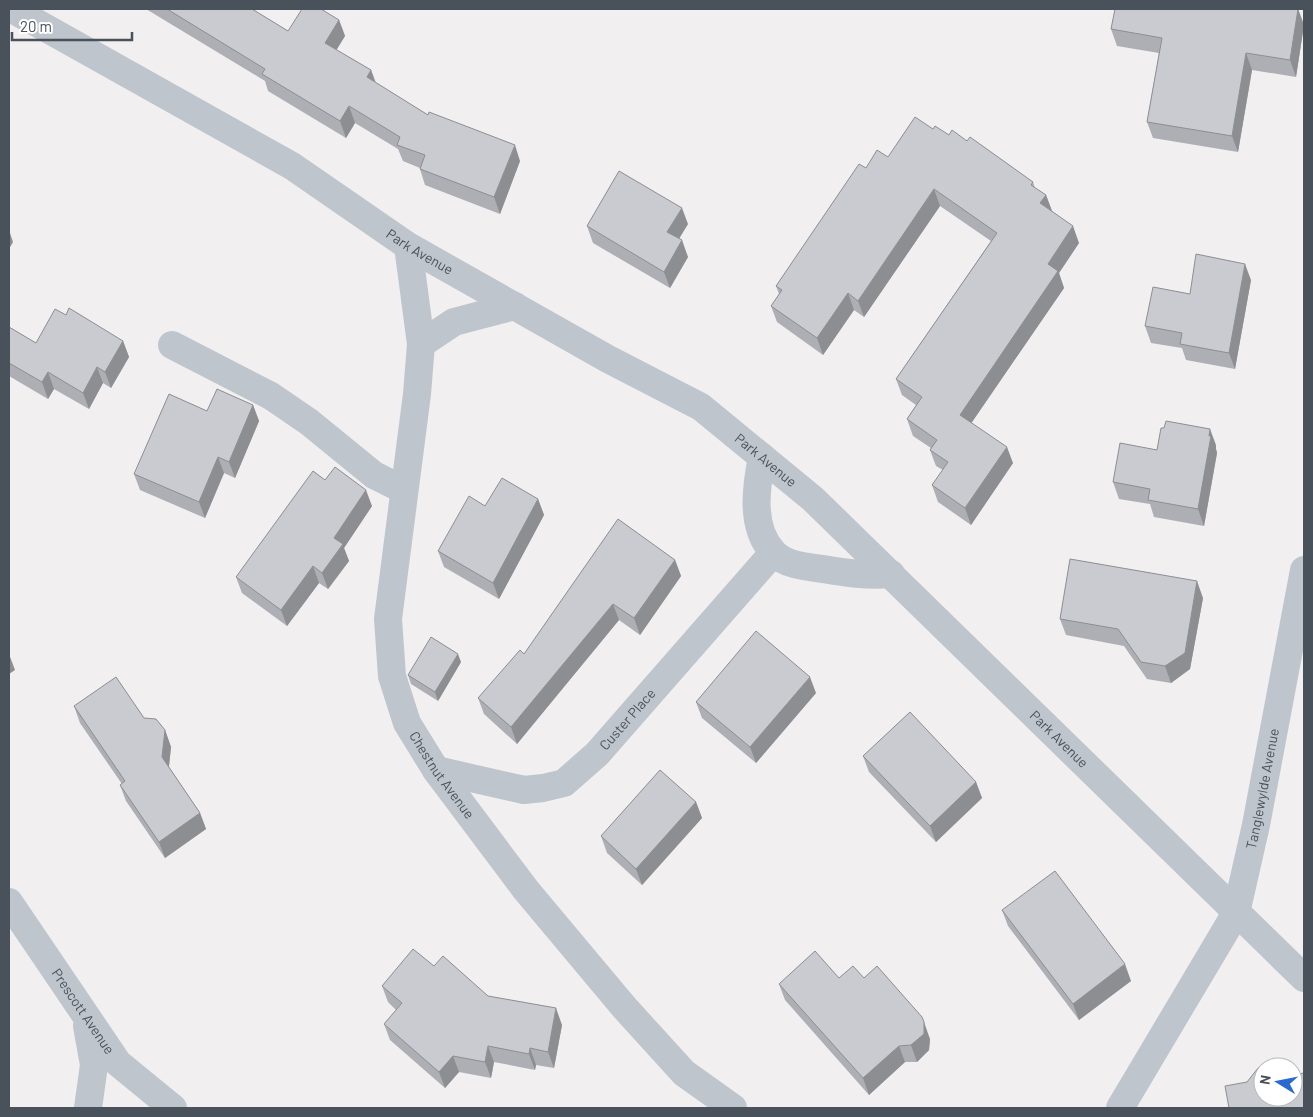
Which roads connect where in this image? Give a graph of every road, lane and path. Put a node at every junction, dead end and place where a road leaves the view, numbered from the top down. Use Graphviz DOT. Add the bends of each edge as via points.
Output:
graph roads {
  1 [pos="12,9"];
  2 [pos="408,246"];
  3 [pos="515,306"];
  4 [pos="420,344"];
  5 [pos="172,345"];
  6 [pos="762,457"];
  7 [pos="404,490"];
  8 [pos="773,553"];
  9 [pos="1304,570"];
  10 [pos="891,574"];
  11 [pos="436,770"];
  12 [pos="9,902"];
  13 [pos="1236,913"];
  14 [pos="1304,978"];
  15 [pos="85,1015"];
  16 [pos="88,1108"];
  17 [pos="173,1108"];
  18 [pos="733,1108"];
  19 [pos="1120,1108"];
  1 -- 2 [label="street, Park Avenue" via="292,166"];
  2 -- 3 [label="street, Park Avenue"];
  2 -- 4 [label="street, Chestnut Avenue"];
  3 -- 4 [label="street" via="454,322"];
  3 -- 6 [label="street, Park Avenue" via="701,407"];
  4 -- 7 [label="street, Chestnut Avenue"];
  5 -- 7 [label="street" via="271,396 374,475"];
  6 -- 8 [label="street" via="755,490 759,521"];
  6 -- 10 [label="street, Park Avenue" via="813,499"];
  7 -- 11 [label="street, Chestnut Avenue" via="388,619 392,676 407,722"];
  8 -- 10 [label="street" via="800,565 836,572 870,576"];
  8 -- 11 [label="street, Custer Place" via="597,754 564,783 524,790"];
  9 -- 13 [label="street, Tanglewylde Avenue" via="1256,825"];
  10 -- 13 [label="street, Park Avenue"];
  11 -- 18 [label="street, Chestnut Avenue" via="526,890 624,1007 684,1073"];
  12 -- 15 [label="street, Prescott Avenue"];
  13 -- 14 [label="street"];
  13 -- 19 [label="street"];
  15 -- 16 [label="street" via="94,1065"];
  15 -- 17 [label="street, Prescott Avenue" via="118,1063"];
}
